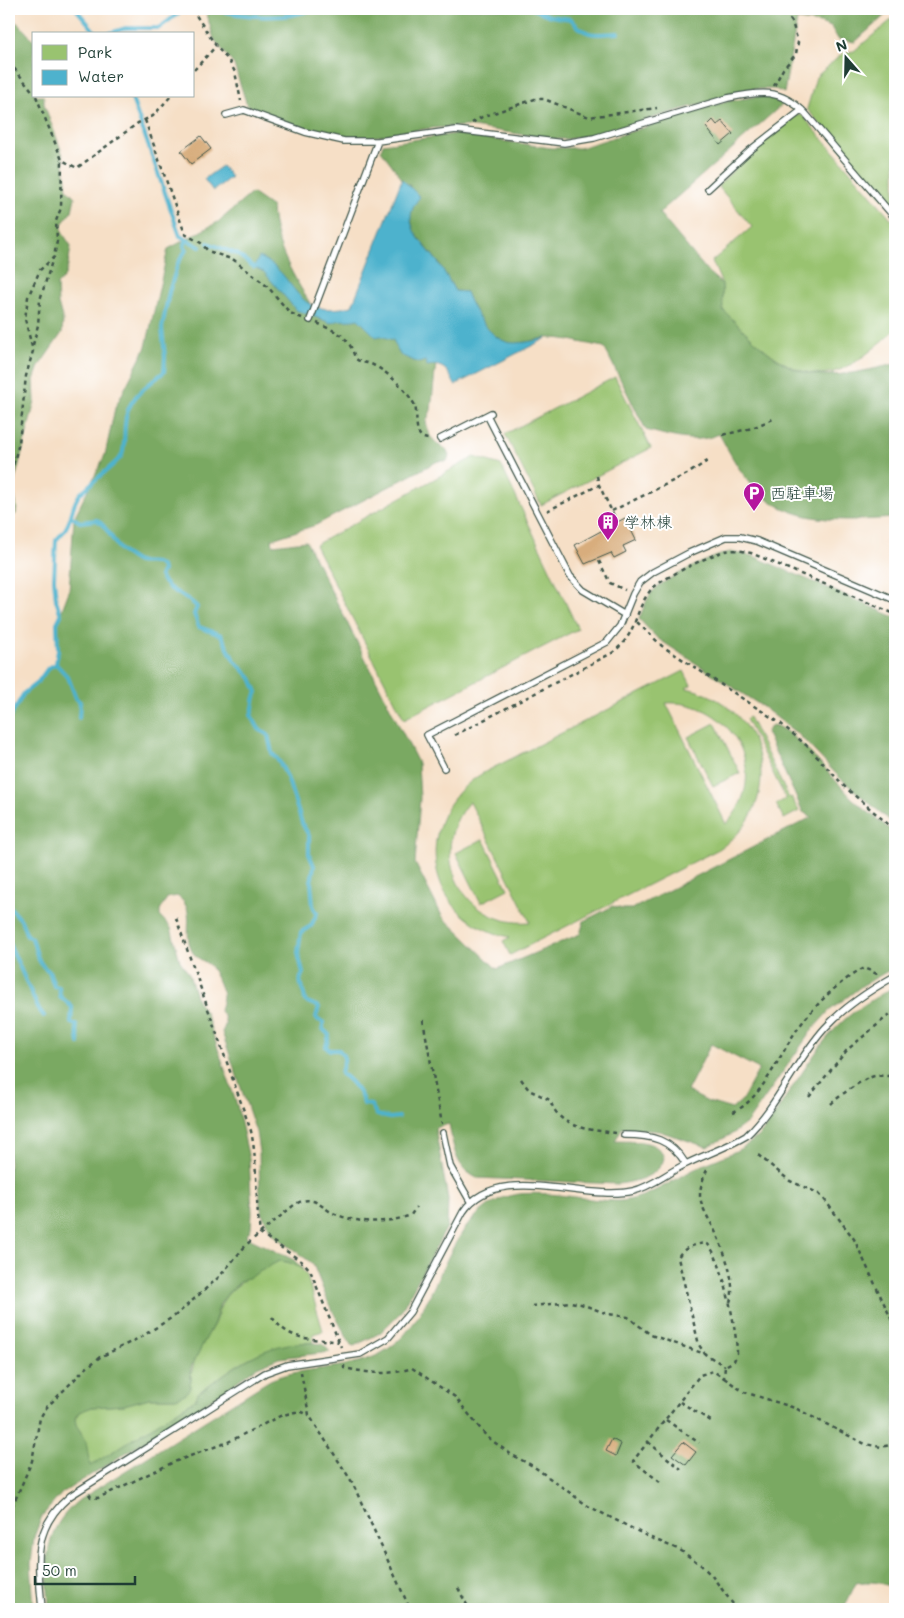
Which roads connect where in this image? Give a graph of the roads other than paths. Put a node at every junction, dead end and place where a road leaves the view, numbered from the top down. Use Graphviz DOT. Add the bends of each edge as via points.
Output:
graph roads {
  1 [pos="802,110"];
  2 [pos="226,115"];
  3 [pos="378,141"];
  4 [pos="708,189"];
  5 [pos="895,218"];
  6 [pos="310,319"];
  7 [pos="440,439"];
  8 [pos="895,600"];
  9 [pos="625,615"];
  10 [pos="444,768"];
  11 [pos="895,976"];
  12 [pos="443,1133"];
  13 [pos="624,1135"];
  14 [pos="686,1164"];
  15 [pos="470,1201"];
  16 [pos="42,1609"];
  1 -- 3 [label="lane" via="773,93 750,93 564,144 466,130"];
  1 -- 4 [label="lane" via="749,151"];
  1 -- 5 [label="lane"];
  2 -- 3 [label="lane" via="244,110 333,139"];
  3 -- 6 [label="lane"];
  7 -- 9 [label="lane" via="489,414 576,583"];
  8 -- 9 [label="lane" via="757,541 732,537 706,544 646,577 636,587"];
  9 -- 10 [label="lane" via="617,632 602,646 427,735"];
  11 -- 14 [label="lane" via="844,1009 823,1030 760,1121 746,1136"];
  12 -- 15 [label="lane" via="450,1166"];
  13 -- 14 [label="lane" via="647,1135 664,1141 679,1153"];
  14 -- 15 [label="lane" via="632,1191 508,1187 481,1193"];
  15 -- 16 [label="lane" via="415,1303 399,1326 377,1346 360,1354 286,1365 265,1373 62,1503 44,1528 38,1560"];
}
